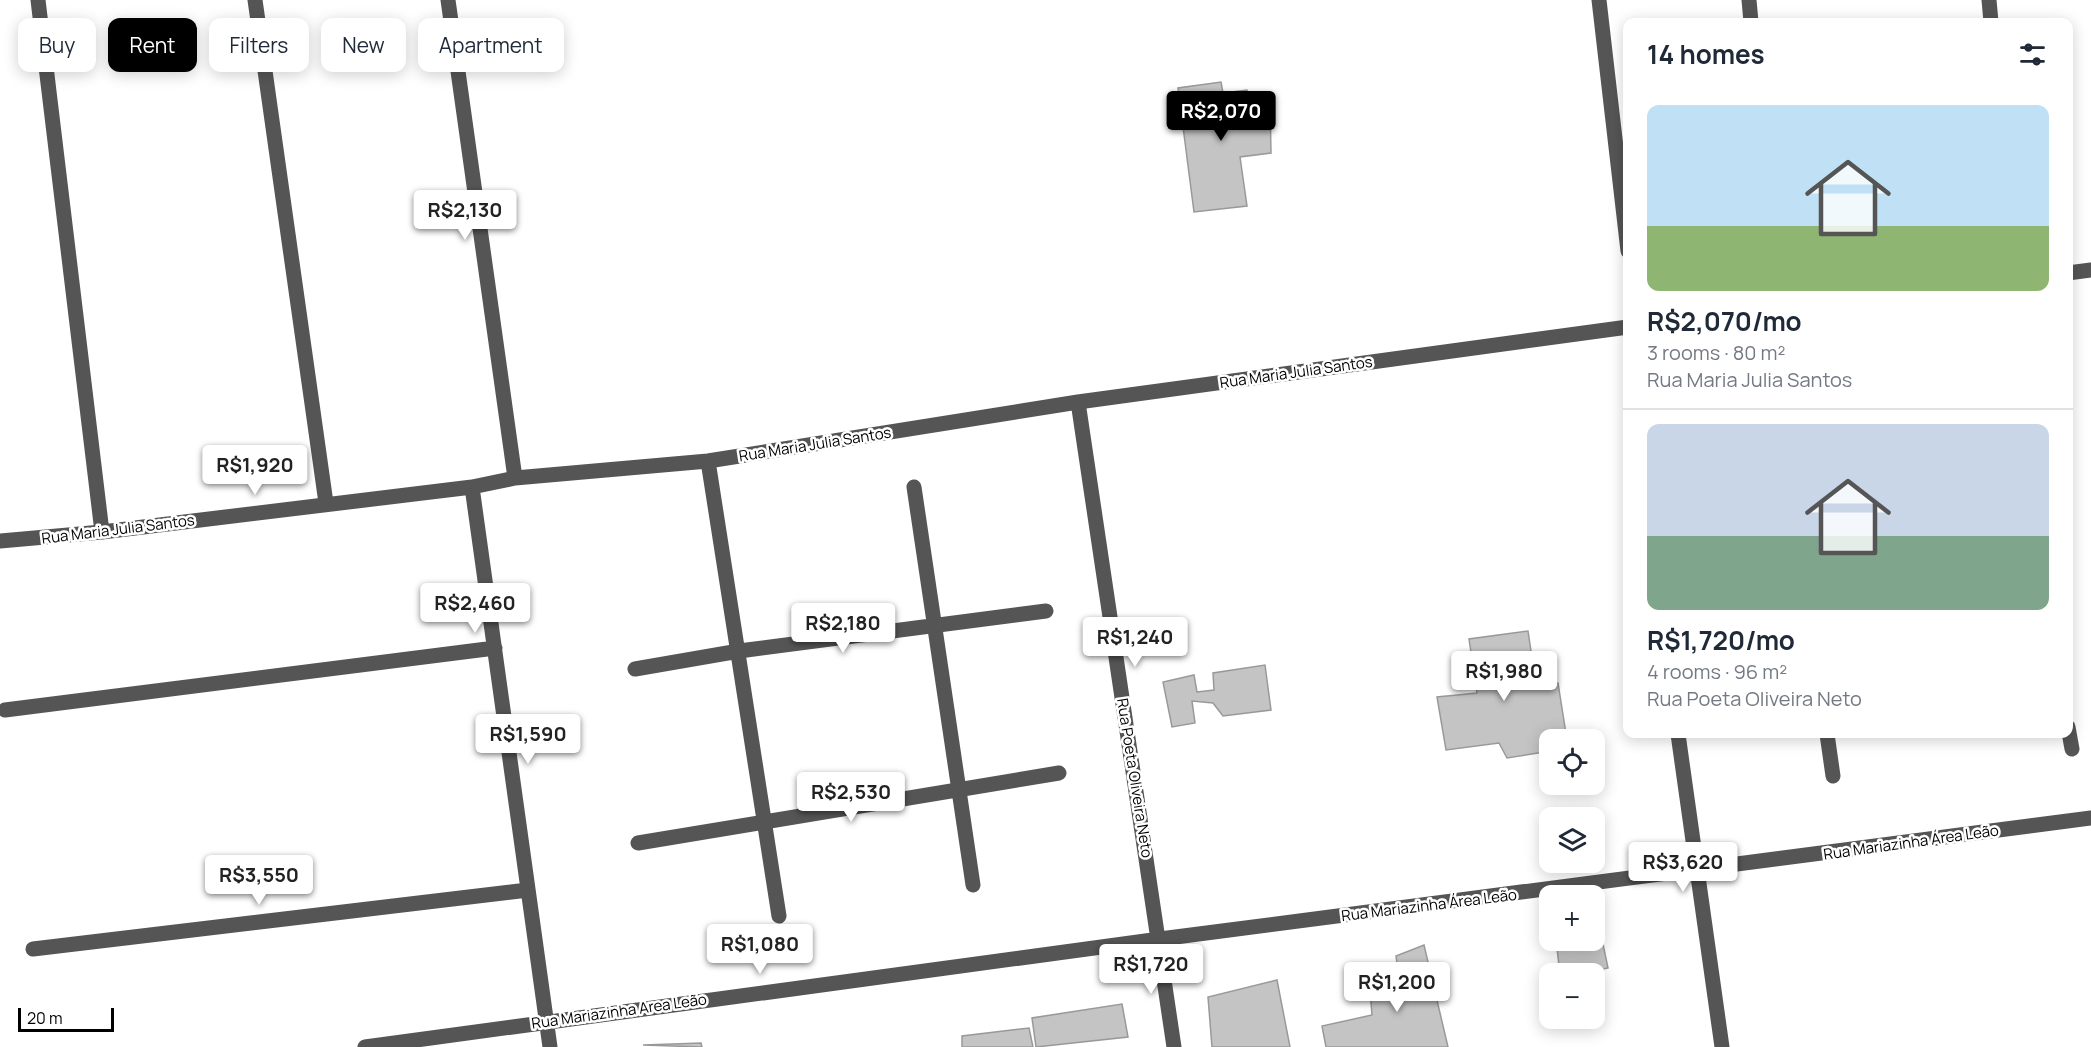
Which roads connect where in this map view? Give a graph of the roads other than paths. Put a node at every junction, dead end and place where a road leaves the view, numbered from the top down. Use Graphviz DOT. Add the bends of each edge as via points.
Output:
graph roads {
  1 [pos="38,0"];
  2 [pos="255,0"];
  3 [pos="448,0"];
  4 [pos="1599,0"];
  5 [pos="1749,0"];
  6 [pos="1989,0"];
  7 [pos="1751,18"];
  8 [pos="1991,18"];
  9 [pos="1623,208"];
  10 [pos="2091,270"];
  11 [pos="2073,272"];
  12 [pos="1623,328"];
  13 [pos="1078,402"];
  14 [pos="708,460"];
  15 [pos="515,478"];
  16 [pos="472,487"];
  17 [pos="914,487"];
  18 [pos="326,503"];
  19 [pos="102,532"];
  20 [pos="0,542"];
  21 [pos="1046,611"];
  22 [pos="934,626"];
  23 [pos="495,648"];
  24 [pos="739,651"];
  25 [pos="635,669"];
  26 [pos="4,710"];
  27 [pos="1679,738"];
  28 [pos="1828,738"];
  29 [pos="2070,738"];
  30 [pos="2072,749"];
  31 [pos="1059,773"];
  32 [pos="1833,776"];
  33 [pos="957,788"];
  34 [pos="2091,818"];
  35 [pos="765,821"];
  36 [pos="638,843"];
  37 [pos="1696,871"];
  38 [pos="973,885"];
  39 [pos="528,890"];
  40 [pos="779,916"];
  41 [pos="1160,939"];
  42 [pos="33,949"];
  43 [pos="546,1020"];
  44 [pos="365,1047"];
  45 [pos="550,1047"];
  46 [pos="1174,1047"];
  47 [pos="1722,1047"];
  1 -- 19 [label="street"];
  2 -- 18 [label="street"];
  3 -- 15 [label="street"];
  4 -- 9 [label="street"];
  5 -- 7 [label="street"];
  6 -- 8 [label="street"];
  10 -- 11 [label="street"];
  12 -- 13 [label="street, Rua Maria Julia Santos"];
  13 -- 14 [label="street, Rua Maria Julia Santos"];
  13 -- 41 [label="street, Rua Poeta Oliveira Neto"];
  14 -- 15 [label="street, Rua Maria Julia Santos"];
  14 -- 24 [label="street"];
  15 -- 16 [label="street, Rua Maria Julia Santos"];
  16 -- 18 [label="street, Rua Maria Julia Santos"];
  16 -- 23 [label="street"];
  17 -- 22 [label="street"];
  18 -- 19 [label="street, Rua Maria Julia Santos"];
  19 -- 20 [label="street, Rua Maria Julia Santos"];
  21 -- 22 [label="street"];
  22 -- 24 [label="street"];
  22 -- 33 [label="street"];
  23 -- 26 [label="street"];
  23 -- 39 [label="street"];
  24 -- 25 [label="street"];
  24 -- 35 [label="street"];
  27 -- 37 [label="street"];
  28 -- 32 [label="street"];
  29 -- 30 [label="street"];
  31 -- 33 [label="street"];
  33 -- 35 [label="street"];
  33 -- 38 [label="street"];
  34 -- 37 [label="street, Rua Mariazinha Área Leão"];
  35 -- 36 [label="street"];
  35 -- 40 [label="street"];
  37 -- 41 [label="street, Rua Mariazinha Área Leão"];
  37 -- 47 [label="street"];
  39 -- 42 [label="street"];
  39 -- 43 [label="street"];
  41 -- 43 [label="street, Rua Mariazinha Area Leão"];
  41 -- 46 [label="street, Rua Poeta Oliveira Neto"];
  43 -- 44 [label="street, Rua Mariazinha Area Leão"];
  43 -- 45 [label="street"];
}
